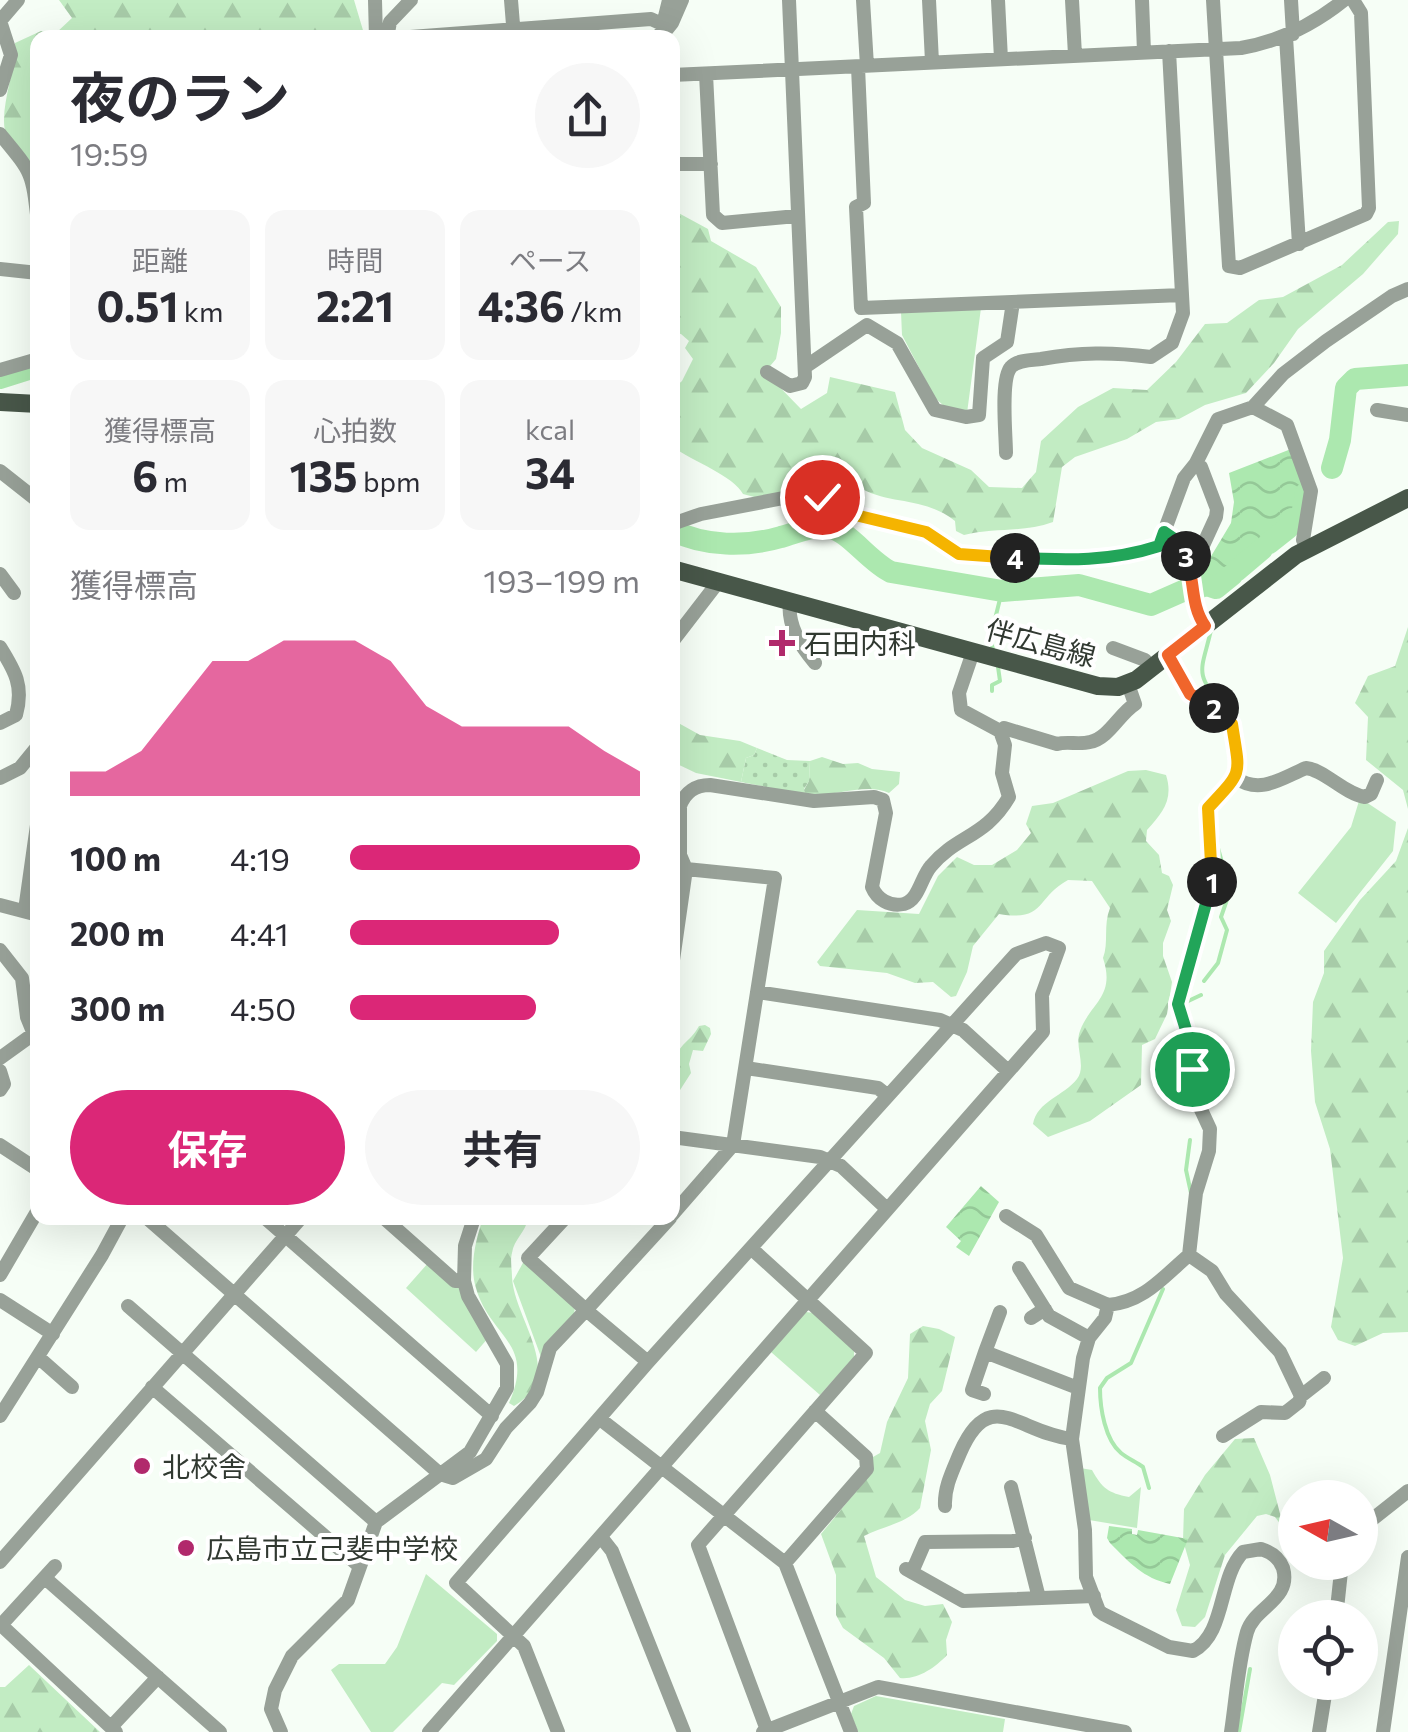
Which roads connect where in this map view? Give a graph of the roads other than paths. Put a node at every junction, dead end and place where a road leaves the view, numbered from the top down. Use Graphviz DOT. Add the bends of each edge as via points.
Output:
graph roads {
  1 [pos="18,0"];
  2 [pos="375,0"];
  3 [pos="411,0"];
  4 [pos="511,0"];
  5 [pos="669,0"];
  6 [pos="682,0"];
  7 [pos="788,0"];
  8 [pos="863,0"];
  9 [pos="929,0"];
  10 [pos="998,0"];
  11 [pos="1072,0"];
  12 [pos="1142,0"];
  13 [pos="1214,0"];
  14 [pos="1291,0"];
  15 [pos="1344,0"];
  16 [pos="1353,0"];
  17 [pos="376,30"];
  18 [pos="388,30"];
  19 [pos="514,30"];
  20 [pos="544,30"];
  21 [pos="659,30"];
  22 [pos="662,30"];
  23 [pos="664,30"];
  24 [pos="1289,35"];
  25 [pos="1216,49"];
  26 [pos="1169,51"];
  27 [pos="1144,52"];
  28 [pos="1075,56"];
  29 [pos="1000,59"];
  30 [pos="932,62"];
  31 [pos="862,66"];
  32 [pos="790,70"];
  33 [pos="706,74"];
  34 [pos="680,75"];
  35 [pos="0,90"];
  36 [pos="0,134"];
  37 [pos="680,164"];
  38 [pos="711,164"];
  39 [pos="30,170"];
  40 [pos="797,216"];
  41 [pos="1299,244"];
  42 [pos="0,269"];
  43 [pos="30,272"];
  44 [pos="1408,289"];
  45 [pos="1182,295"];
  46 [pos="1013,302"];
  47 [pos="30,362"];
  48 [pos="805,367"];
  49 [pos="0,370"];
  50 [pos="767,372"];
  51 [pos="0,402"];
  52 [pos="30,404"];
  53 [pos="1253,407"];
  54 [pos="1376,410"];
  55 [pos="1408,415"];
  56 [pos="1006,453"];
  57 [pos="1196,464"];
  58 [pos="0,471"];
  59 [pos="30,495"];
  60 [pos="1408,498"];
  61 [pos="680,523"];
  62 [pos="1164,532"];
  63 [pos="1307,548"];
  64 [pos="1191,568"];
  65 [pos="680,571"];
  66 [pos="0,574"];
  67 [pos="719,581"];
  68 [pos="14,593"];
  69 [pos="790,601"];
  70 [pos="1205,626"];
  71 [pos="680,632"];
  72 [pos="0,646"];
  73 [pos="1113,648"];
  74 [pos="972,652"];
  75 [pos="1168,655"];
  76 [pos="814,663"];
  77 [pos="1150,668"];
  78 [pos="1128,684"];
  79 [pos="0,723"];
  80 [pos="1000,731"];
  81 [pos="30,756"];
  82 [pos="0,778"];
  83 [pos="1236,778"];
  84 [pos="1377,780"];
  85 [pos="686,870"];
  86 [pos="0,905"];
  87 [pos="30,912"];
  88 [pos="680,912"];
  89 [pos="0,950"];
  90 [pos="758,992"];
  91 [pos="30,1016"];
  92 [pos="953,1026"];
  93 [pos="30,1043"];
  94 [pos="0,1058"];
  95 [pos="746,1068"];
  96 [pos="0,1071"];
  97 [pos="1008,1071"];
  98 [pos="0,1090"];
  99 [pos="888,1096"];
  100 [pos="680,1138"];
  101 [pos="733,1144"];
  102 [pos="0,1145"];
  103 [pos="831,1162"];
  104 [pos="30,1165"];
  105 [pos="680,1206"];
  106 [pos="888,1209"];
  107 [pos="1006,1216"];
  108 [pos="30,1221"];
  109 [pos="118,1225"];
  110 [pos="155,1225"];
  111 [pos="274,1225"];
  112 [pos="295,1225"];
  113 [pos="392,1225"];
  114 [pos="472,1225"];
  115 [pos="559,1225"];
  116 [pos="663,1225"];
  117 [pos="286,1235"];
  118 [pos="752,1249"];
  119 [pos="1189,1255"];
  120 [pos="4,1257"];
  121 [pos="1020,1268"];
  122 [pos="0,1275"];
  123 [pos="464,1282"];
  124 [pos="234,1294"];
  125 [pos="0,1300"];
  126 [pos="809,1300"];
  127 [pos="128,1306"];
  128 [pos="1108,1306"];
  129 [pos="1045,1309"];
  130 [pos="586,1310"];
  131 [pos="1000,1312"];
  132 [pos="1032,1318"];
  133 [pos="54,1334"];
  134 [pos="1089,1338"];
  135 [pos="182,1352"];
  136 [pos="985,1352"];
  137 [pos="38,1357"];
  138 [pos="648,1362"];
  139 [pos="1324,1378"];
  140 [pos="152,1386"];
  141 [pos="72,1387"];
  142 [pos="1078,1388"];
  143 [pos="984,1394"];
  144 [pos="1300,1396"];
  145 [pos="815,1411"];
  146 [pos="0,1416"];
  147 [pos="492,1416"];
  148 [pos="600,1419"];
  149 [pos="1223,1436"];
  150 [pos="1072,1439"];
  151 [pos="662,1466"];
  152 [pos="440,1474"];
  153 [pos="1011,1488"];
  154 [pos="1408,1491"];
  155 [pos="946,1506"];
  156 [pos="1378,1515"];
  157 [pos="724,1516"];
  158 [pos="376,1522"];
  159 [pos="601,1537"];
  160 [pos="1026,1538"];
  161 [pos="1408,1556"];
  162 [pos="0,1562"];
  163 [pos="785,1563"];
  164 [pos="358,1564"];
  165 [pos="1094,1596"];
  166 [pos="1039,1598"];
  167 [pos="0,1625"];
  168 [pos="514,1636"];
  169 [pos="158,1677"];
  170 [pos="1390,1682"];
  171 [pos="1408,1685"];
  172 [pos="1324,1700"];
  173 [pos="839,1702"];
  174 [pos="113,1730"];
  175 [pos="765,1731"];
  176 [pos="220,1732"];
  177 [pos="282,1732"];
  178 [pos="428,1732"];
  179 [pos="558,1732"];
  180 [pos="684,1732"];
  181 [pos="851,1732"];
  182 [pos="1125,1732"];
  183 [pos="1231,1732"];
  184 [pos="1318,1732"];
  185 [pos="1383,1732"];
  1 -- 35 [label="street" via="0,21 10,56"];
  2 -- 17 [label="street"];
  3 -- 18 [label="street"];
  4 -- 19 [label="street"];
  5 -- 22 [label="street"];
  6 -- 23 [label="street"];
  7 -- 32 [label="street"];
  8 -- 31 [label="street"];
  9 -- 30 [label="street"];
  10 -- 29 [label="street"];
  11 -- 28 [label="street"];
  12 -- 27 [label="street"];
  13 -- 25 [label="street"];
  14 -- 24 [label="street"];
  15 -- 24 [label="street"];
  16 -- 41 [label="street" via="1361,13 1369,208"];
  20 -- 21 [label="street" via="652,19"];
  24 -- 25 [label="street"];
  24 -- 41 [label="street"];
  25 -- 26 [label="street"];
  25 -- 41 [label="street" via="1229,266 1240,268"];
  26 -- 27 [label="street"];
  26 -- 45 [label="street"];
  27 -- 28 [label="street"];
  28 -- 29 [label="street"];
  29 -- 30 [label="street"];
  30 -- 31 [label="street"];
  31 -- 32 [label="street"];
  31 -- 46 [label="street" via="864,203 856,207 861,308"];
  32 -- 33 [label="street"];
  32 -- 40 [label="street"];
  33 -- 34 [label="street"];
  33 -- 38 [label="street"];
  36 -- 39 [label="street"];
  37 -- 38 [label="street"];
  38 -- 40 [label="street" via="713,215 722,224"];
  40 -- 48 [label="street"];
  42 -- 43 [label="street"];
  44 -- 53 [label="street" via="1326,341"];
  45 -- 46 [label="street"];
  45 -- 56 [label="street" via="1172,343 1151,357 1074,353 1009,368"];
  46 -- 48 [label="street" via="1007,342 983,358 978,415 935,410 897,343 867,325"];
  47 -- 49 [label="street"];
  48 -- 50 [label="street" via="802,383 790,386"];
  51 -- 52 [label="main road"];
  53 -- 57 [label="street" via="1218,418"];
  53 -- 63 [label="street" via="1287,425 1294,441 1311,491"];
  54 -- 55 [label="street"];
  57 -- 62 [label="street"];
  57 -- 64 [label="street" via="1217,509"];
  58 -- 59 [label="street"];
  60 -- 63 [label="main road, 伴広島線"];
  61 -- 62 [label="street" via="805,494 862,518 926,532 959,554 1076,562 1159,546"];
  62 -- 64 [label="street" via="1183,545"];
  63 -- 70 [label="main road, 伴広島線"];
  64 -- 70 [label="street" via="1194,602"];
  65 -- 67 [label="main road, 伴広島線"];
  66 -- 68 [label="street"];
  67 -- 69 [label="main road, 伴広島線"];
  67 -- 71 [label="street"];
  69 -- 74 [label="main road, 伴広島線"];
  69 -- 76 [label="street" via="800,644"];
  70 -- 75 [label="main road, 伴広島線"];
  72 -- 79 [label="street" via="21,689 16,715"];
  73 -- 77 [label="street"];
  74 -- 78 [label="main road, 伴広島線" via="1098,686"];
  74 -- 80 [label="street" via="959,693 961,710"];
  75 -- 77 [label="main road, 伴広島線"];
  75 -- 83 [label="street" via="1190,694 1232,724"];
  77 -- 78 [label="main road, 伴広島線"];
  78 -- 80 [label="street" via="1135,704 1090,742 1057,744"];
  80 -- 85 [label="street" via="1009,798 991,823 932,865 914,899 903,904 876,898 872,887 886,813 883,800 874,797 814,801 702,785 680,806"];
  81 -- 82 [label="street"];
  83 -- 84 [label="street" via="1261,786 1309,768 1365,797"];
  83 -- 119 [label="street" via="1208,808 1212,884 1178,1004 1194,1059 1191,1088 1210,1129"];
  85 -- 88 [label="street"];
  85 -- 90 [label="street" via="775,878"];
  86 -- 87 [label="street"];
  89 -- 91 [label="street" via="22,978"];
  90 -- 92 [label="street"];
  90 -- 95 [label="street"];
  92 -- 97 [label="street"];
  92 -- 97 [label="street" via="1016,954 1046,943 1059,948 1042,995 1042,1032"];
  92 -- 99 [label="street"];
  93 -- 94 [label="street"];
  95 -- 99 [label="street" via="878,1088"];
  95 -- 101 [label="street"];
  96 -- 98 [label="street"];
  97 -- 106 [label="street"];
  99 -- 103 [label="street"];
  100 -- 101 [label="street"];
  101 -- 103 [label="street"];
  101 -- 105 [label="street"];
  102 -- 104 [label="street"];
  103 -- 106 [label="street"];
  103 -- 118 [label="street"];
  106 -- 126 [label="street"];
  107 -- 128 [label="street" via="1036,1235 1069,1288"];
  108 -- 120 [label="street"];
  109 -- 133 [label="street"];
  110 -- 124 [label="street"];
  111 -- 117 [label="street"];
  112 -- 117 [label="street"];
  113 -- 123 [label="street"];
  114 -- 123 [label="street"];
  115 -- 130 [label="street" via="528,1258"];
  116 -- 130 [label="street"];
  117 -- 124 [label="street"];
  117 -- 147 [label="street"];
  118 -- 126 [label="street"];
  118 -- 138 [label="street"];
  119 -- 128 [label="street" via="1145,1293"];
  119 -- 144 [label="street" via="1212,1271 1280,1352"];
  120 -- 122 [label="street"];
  121 -- 129 [label="street"];
  123 -- 147 [label="street" via="508,1364 507,1388"];
  124 -- 135 [label="street"];
  124 -- 152 [label="street"];
  125 -- 133 [label="street"];
  126 -- 145 [label="street" via="866,1353"];
  126 -- 151 [label="street"];
  127 -- 135 [label="street"];
  128 -- 134 [label="street"];
  129 -- 132 [label="street"];
  129 -- 134 [label="street"];
  130 -- 138 [label="street"];
  130 -- 152 [label="street" via="550,1348 538,1392 486,1459 461,1476"];
  131 -- 136 [label="street"];
  133 -- 137 [label="street"];
  134 -- 142 [label="street"];
  135 -- 140 [label="street"];
  135 -- 158 [label="street"];
  136 -- 142 [label="street"];
  136 -- 143 [label="street" via="972,1390"];
  137 -- 141 [label="street"];
  137 -- 146 [label="street"];
  138 -- 148 [label="street"];
  139 -- 144 [label="street"];
  140 -- 162 [label="street"];
  140 -- 164 [label="street"];
  142 -- 150 [label="street"];
  144 -- 149 [label="street" via="1285,1413 1260,1412"];
  145 -- 157 [label="street"];
  145 -- 163 [label="street" via="866,1457 867,1469"];
  147 -- 152 [label="street" via="470,1452"];
  148 -- 151 [label="street"];
  148 -- 168 [label="street" via="456,1583"];
  150 -- 155 [label="street" via="1000,1416 979,1420 952,1473"];
  150 -- 165 [label="street" via="1085,1571"];
  151 -- 157 [label="street"];
  151 -- 159 [label="street"];
  152 -- 158 [label="street"];
  153 -- 160 [label="street"];
  154 -- 156 [label="street"];
  157 -- 163 [label="street"];
  157 -- 175 [label="street" via="697,1550"];
  158 -- 164 [label="street"];
  159 -- 168 [label="street"];
  159 -- 180 [label="street" via="612,1550"];
  160 -- 166 [label="street"];
  160 -- 166 [label="street" via="925,1542 909,1570 963,1601"];
  161 -- 170 [label="street"];
  163 -- 173 [label="street"];
  164 -- 177 [label="street" via="344,1606 282,1672 271,1709"];
  165 -- 166 [label="street"];
  165 -- 183 [label="street" via="1103,1614 1170,1647 1193,1651 1211,1633 1236,1560 1252,1548 1274,1555 1284,1584 1246,1634"];
  167 -- 169 [label="street" via="50,1572"];
  167 -- 174 [label="street"];
  168 -- 178 [label="street"];
  168 -- 179 [label="street"];
  169 -- 174 [label="street"];
  169 -- 176 [label="street"];
  170 -- 171 [label="street"];
  170 -- 185 [label="street"];
  172 -- 184 [label="street"];
  173 -- 175 [label="street"];
  173 -- 181 [label="street"];
  173 -- 182 [label="street" via="878,1687"];
}
